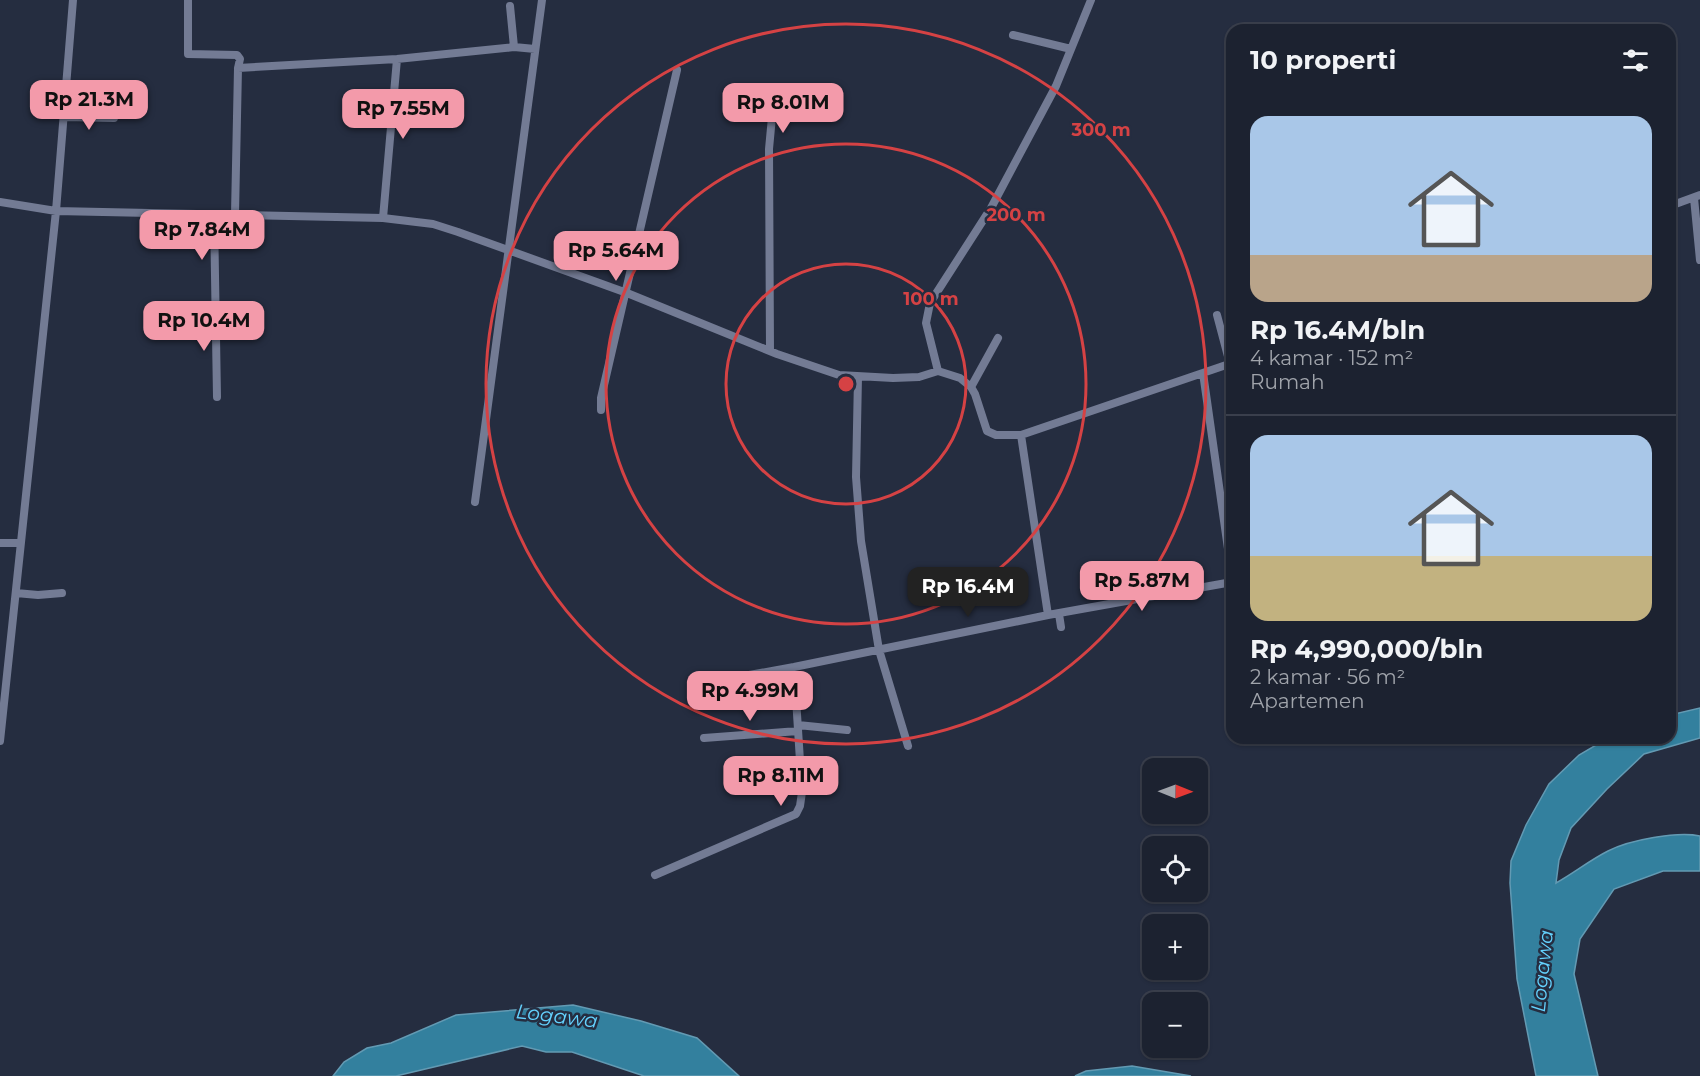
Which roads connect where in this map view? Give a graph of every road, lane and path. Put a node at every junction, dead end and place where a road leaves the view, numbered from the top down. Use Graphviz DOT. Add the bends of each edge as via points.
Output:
graph roads {
  1 [pos="72,0"];
  2 [pos="188,0"];
  3 [pos="542,0"];
  4 [pos="1091,0"];
  5 [pos="510,6"];
  6 [pos="1013,35"];
  7 [pos="514,47"];
  8 [pos="535,49"];
  9 [pos="1071,50"];
  10 [pos="397,59"];
  11 [pos="238,68"];
  12 [pos="677,70"];
  13 [pos="64,117"];
  14 [pos="772,117"];
  15 [pos="114,118"];
  16 [pos="1697,196"];
  17 [pos="0,202"];
  18 [pos="1676,204"];
  19 [pos="56,211"];
  20 [pos="236,214"];
  21 [pos="214,215"];
  22 [pos="383,218"];
  23 [pos="507,249"];
  24 [pos="1700,259"];
  25 [pos="627,293"];
  26 [pos="1217,315"];
  27 [pos="998,338"];
  28 [pos="1226,346"];
  29 [pos="770,350"];
  30 [pos="1226,366"];
  31 [pos="938,371"];
  32 [pos="1203,373"];
  33 [pos="858,377"];
  34 [pos="971,387"];
  35 [pos="218,397"];
  36 [pos="601,410"];
  37 [pos="1021,435"];
  38 [pos="475,502"];
  39 [pos="1226,535"];
  40 [pos="0,543"];
  41 [pos="19,543"];
  42 [pos="1226,583"];
  43 [pos="16,593"];
  44 [pos="62,593"];
  45 [pos="1059,614"];
  46 [pos="1048,615"];
  47 [pos="1061,627"];
  48 [pos="879,650"];
  49 [pos="794,667"];
  50 [pos="738,677"];
  51 [pos="798,728"];
  52 [pos="847,730"];
  53 [pos="704,738"];
  54 [pos="0,741"];
  55 [pos="908,746"];
  56 [pos="655,875"];
  1 -- 13 [label="street"];
  2 -- 11 [label="street" via="187,54 237,55"];
  3 -- 8 [label="street"];
  4 -- 9 [label="street"];
  5 -- 7 [label="street"];
  6 -- 9 [label="street"];
  7 -- 8 [label="street"];
  7 -- 10 [label="street"];
  8 -- 23 [label="street"];
  9 -- 31 [label="street" via="991,208 930,303 926,323"];
  10 -- 11 [label="street"];
  10 -- 22 [label="street"];
  11 -- 20 [label="street"];
  12 -- 25 [label="street"];
  13 -- 15 [label="street"];
  13 -- 19 [label="street"];
  14 -- 29 [label="street"];
  16 -- 18 [label="street"];
  16 -- 24 [label="street"];
  17 -- 19 [label="street"];
  19 -- 21 [label="street"];
  19 -- 41 [label="street"];
  20 -- 21 [label="street"];
  20 -- 22 [label="street"];
  21 -- 35 [label="street"];
  22 -- 23 [label="street" via="433,224"];
  23 -- 25 [label="street"];
  23 -- 38 [label="street"];
  25 -- 29 [label="street"];
  25 -- 36 [label="street"];
  26 -- 28 [label="street"];
  27 -- 34 [label="street"];
  29 -- 33 [label="street" via="839,375"];
  30 -- 32 [label="street"];
  31 -- 33 [label="street" via="919,377"];
  31 -- 34 [label="street" via="960,378"];
  32 -- 37 [label="street"];
  32 -- 39 [label="street"];
  33 -- 48 [label="street" via="856,487"];
  34 -- 37 [label="street" via="987,431"];
  37 -- 46 [label="street"];
  40 -- 41 [label="street"];
  41 -- 43 [label="street"];
  42 -- 45 [label="street"];
  43 -- 44 [label="street"];
  43 -- 54 [label="street"];
  45 -- 46 [label="street"];
  45 -- 47 [label="street"];
  46 -- 48 [label="street"];
  48 -- 49 [label="street"];
  48 -- 55 [label="street"];
  49 -- 50 [label="street"];
  49 -- 51 [label="street"];
  51 -- 52 [label="street"];
  51 -- 53 [label="street"];
  51 -- 56 [label="street" via="802,792 796,814"];
}
